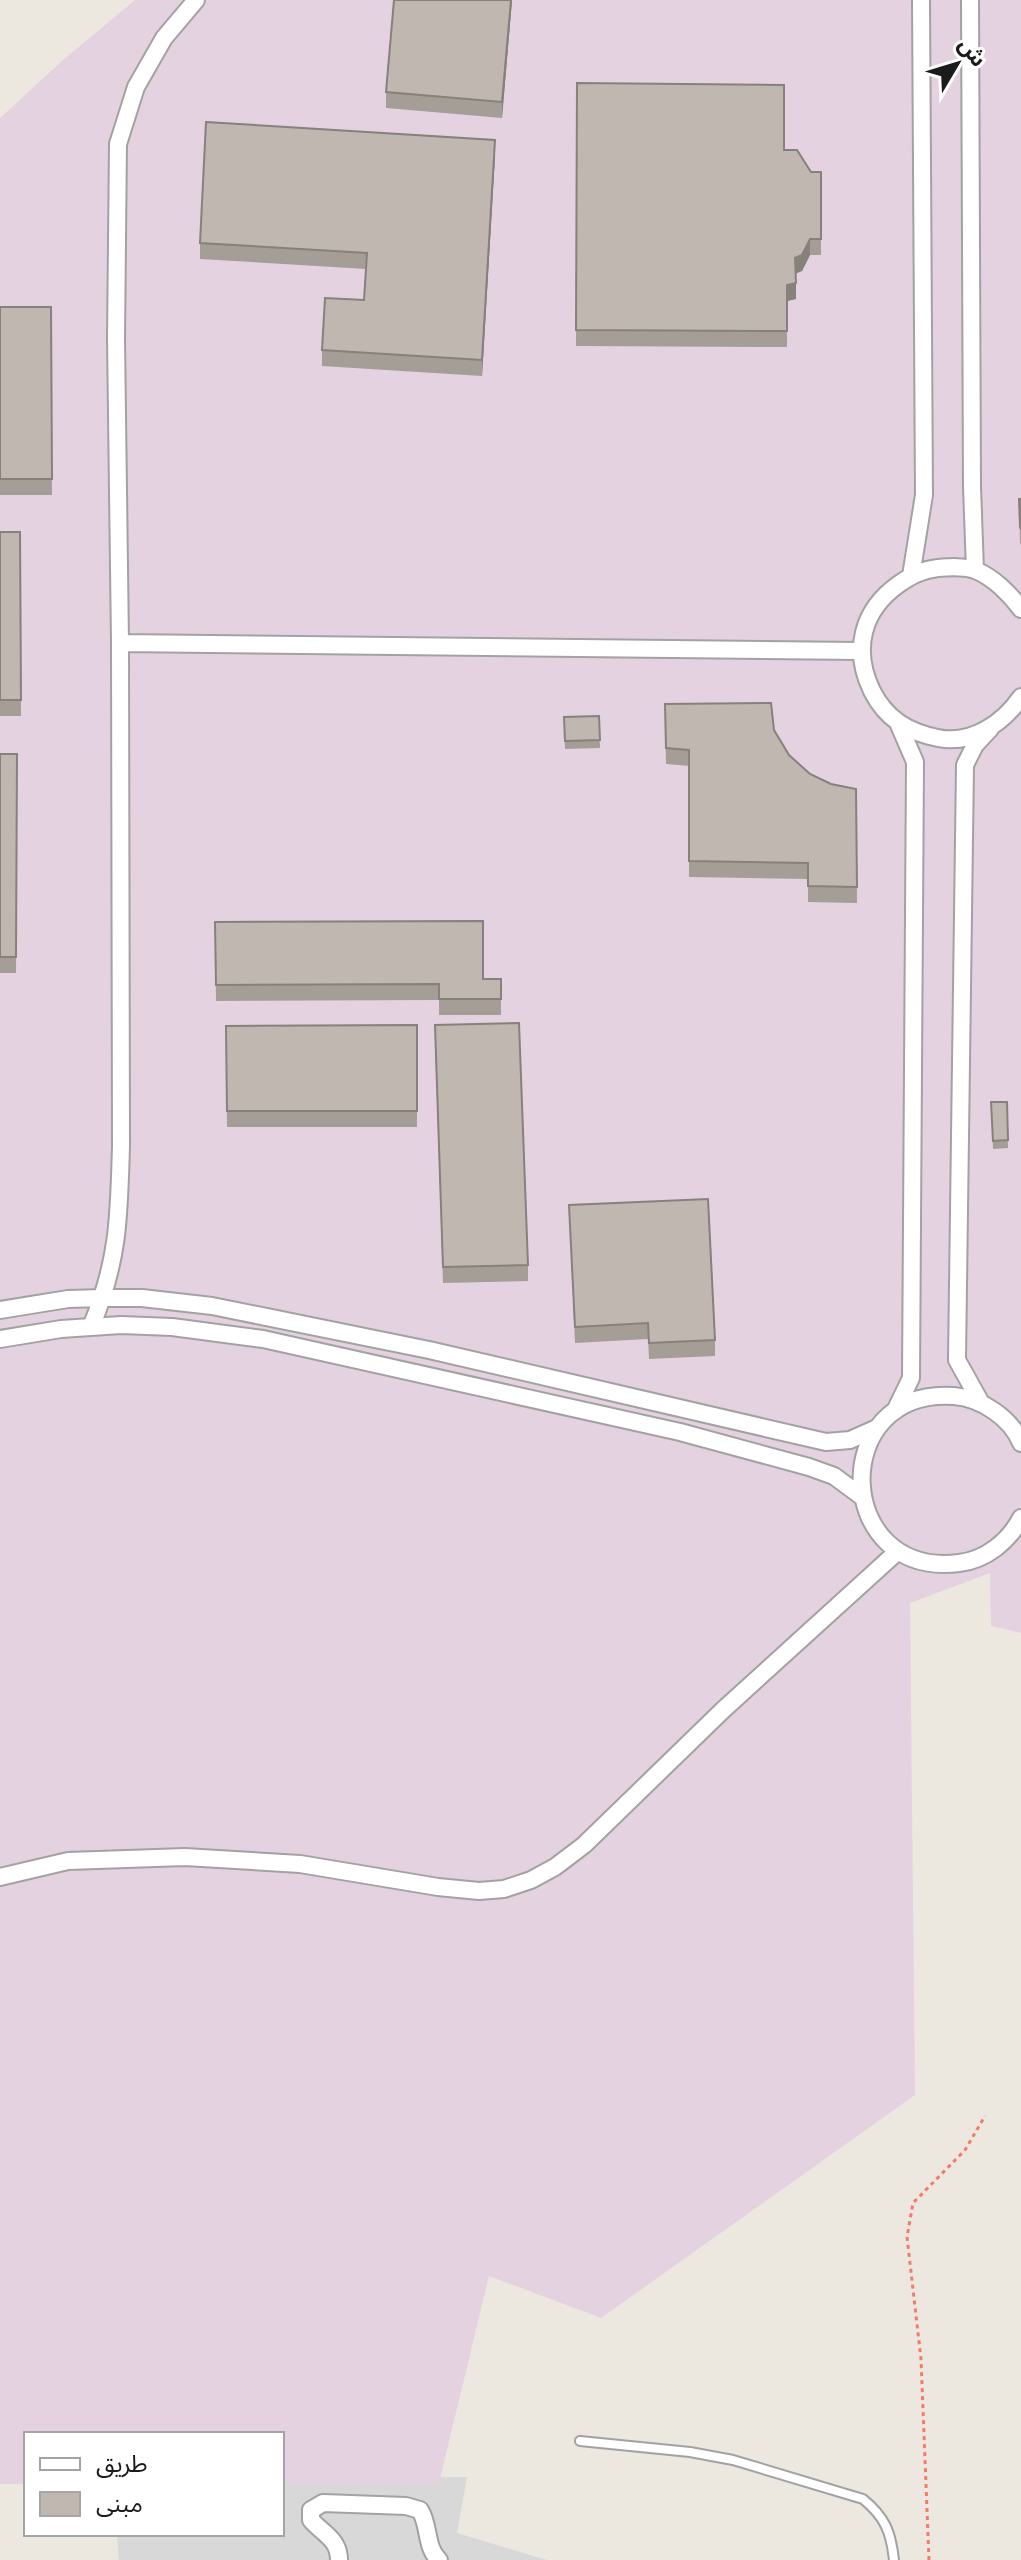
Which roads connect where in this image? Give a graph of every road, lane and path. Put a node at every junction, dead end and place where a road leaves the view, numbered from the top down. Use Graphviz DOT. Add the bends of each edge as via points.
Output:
graph roads {
  1 [pos="196,0"];
  2 [pos="921,0"];
  3 [pos="970,0"];
  4 [pos="975,570"];
  5 [pos="911,576"];
  6 [pos="1021,609"];
  7 [pos="120,643"];
  8 [pos="861,651"];
  9 [pos="1021,697"];
  10 [pos="899,725"];
  11 [pos="990,729"];
  12 [pos="103,1298"];
  13 [pos="0,1310"];
  14 [pos="91,1327"];
  15 [pos="0,1339"];
  16 [pos="981,1403"];
  17 [pos="895,1411"];
  18 [pos="877,1428"];
  19 [pos="1021,1443"];
  20 [pos="861,1496"];
  21 [pos="1021,1518"];
  22 [pos="1015,1534"];
  23 [pos="898,1551"];
  24 [pos="0,1877"];
  25 [pos="985,2116"];
  26 [pos="580,2441"];
  27 [pos="339,2560"];
  28 [pos="439,2560"];
  29 [pos="894,2560"];
  30 [pos="929,2560"];
  1 -- 7 [label="street" via="164,38 136,87 118,144"];
  2 -- 5 [label="street" via="924,495"];
  3 -- 4 [label="street"];
  4 -- 5 [label="street" via="954,567"];
  4 -- 6 [label="street" via="1009,593"];
  5 -- 8 [label="street" via="883,596 865,626"];
  7 -- 8 [label="street"];
  7 -- 12 [label="street" via="119,1229"];
  8 -- 10 [label="street" via="863,673 880,706"];
  9 -- 11 [label="street"];
  10 -- 11 [label="street" via="943,739"];
  10 -- 17 [label="street" via="915,762 911,1378"];
  11 -- 16 [label="street" via="965,765 957,1360"];
  12 -- 13 [label="street"];
  12 -- 14 [label="street"];
  12 -- 18 [label="street" via="212,1306 826,1442 850,1440"];
  14 -- 15 [label="street"];
  14 -- 20 [label="street" via="172,1327 263,1339 435,1376 809,1467 834,1476"];
  16 -- 17 [label="street" via="939,1395 918,1398"];
  16 -- 19 [label="street" via="1003,1417"];
  17 -- 18 [label="street"];
  18 -- 20 [label="street" via="860,1472"];
  20 -- 23 [label="street" via="881,1536"];
  21 -- 22 [label="street"];
  22 -- 23 [label="street" via="990,1553 956,1564 920,1561"];
  23 -- 24 [label="street" via="584,1845 531,1880 479,1891 300,1864 185,1857 68,1861"];
  25 -- 30 [label="path" via="965,2150 913,2203 907,2237 921,2359"];
  26 -- 29 [label="lane" via="733,2460 863,2499 879,2512"];
  27 -- 28 [label="street" via="339,2547 309,2514 323,2503 420,2510"];
}
